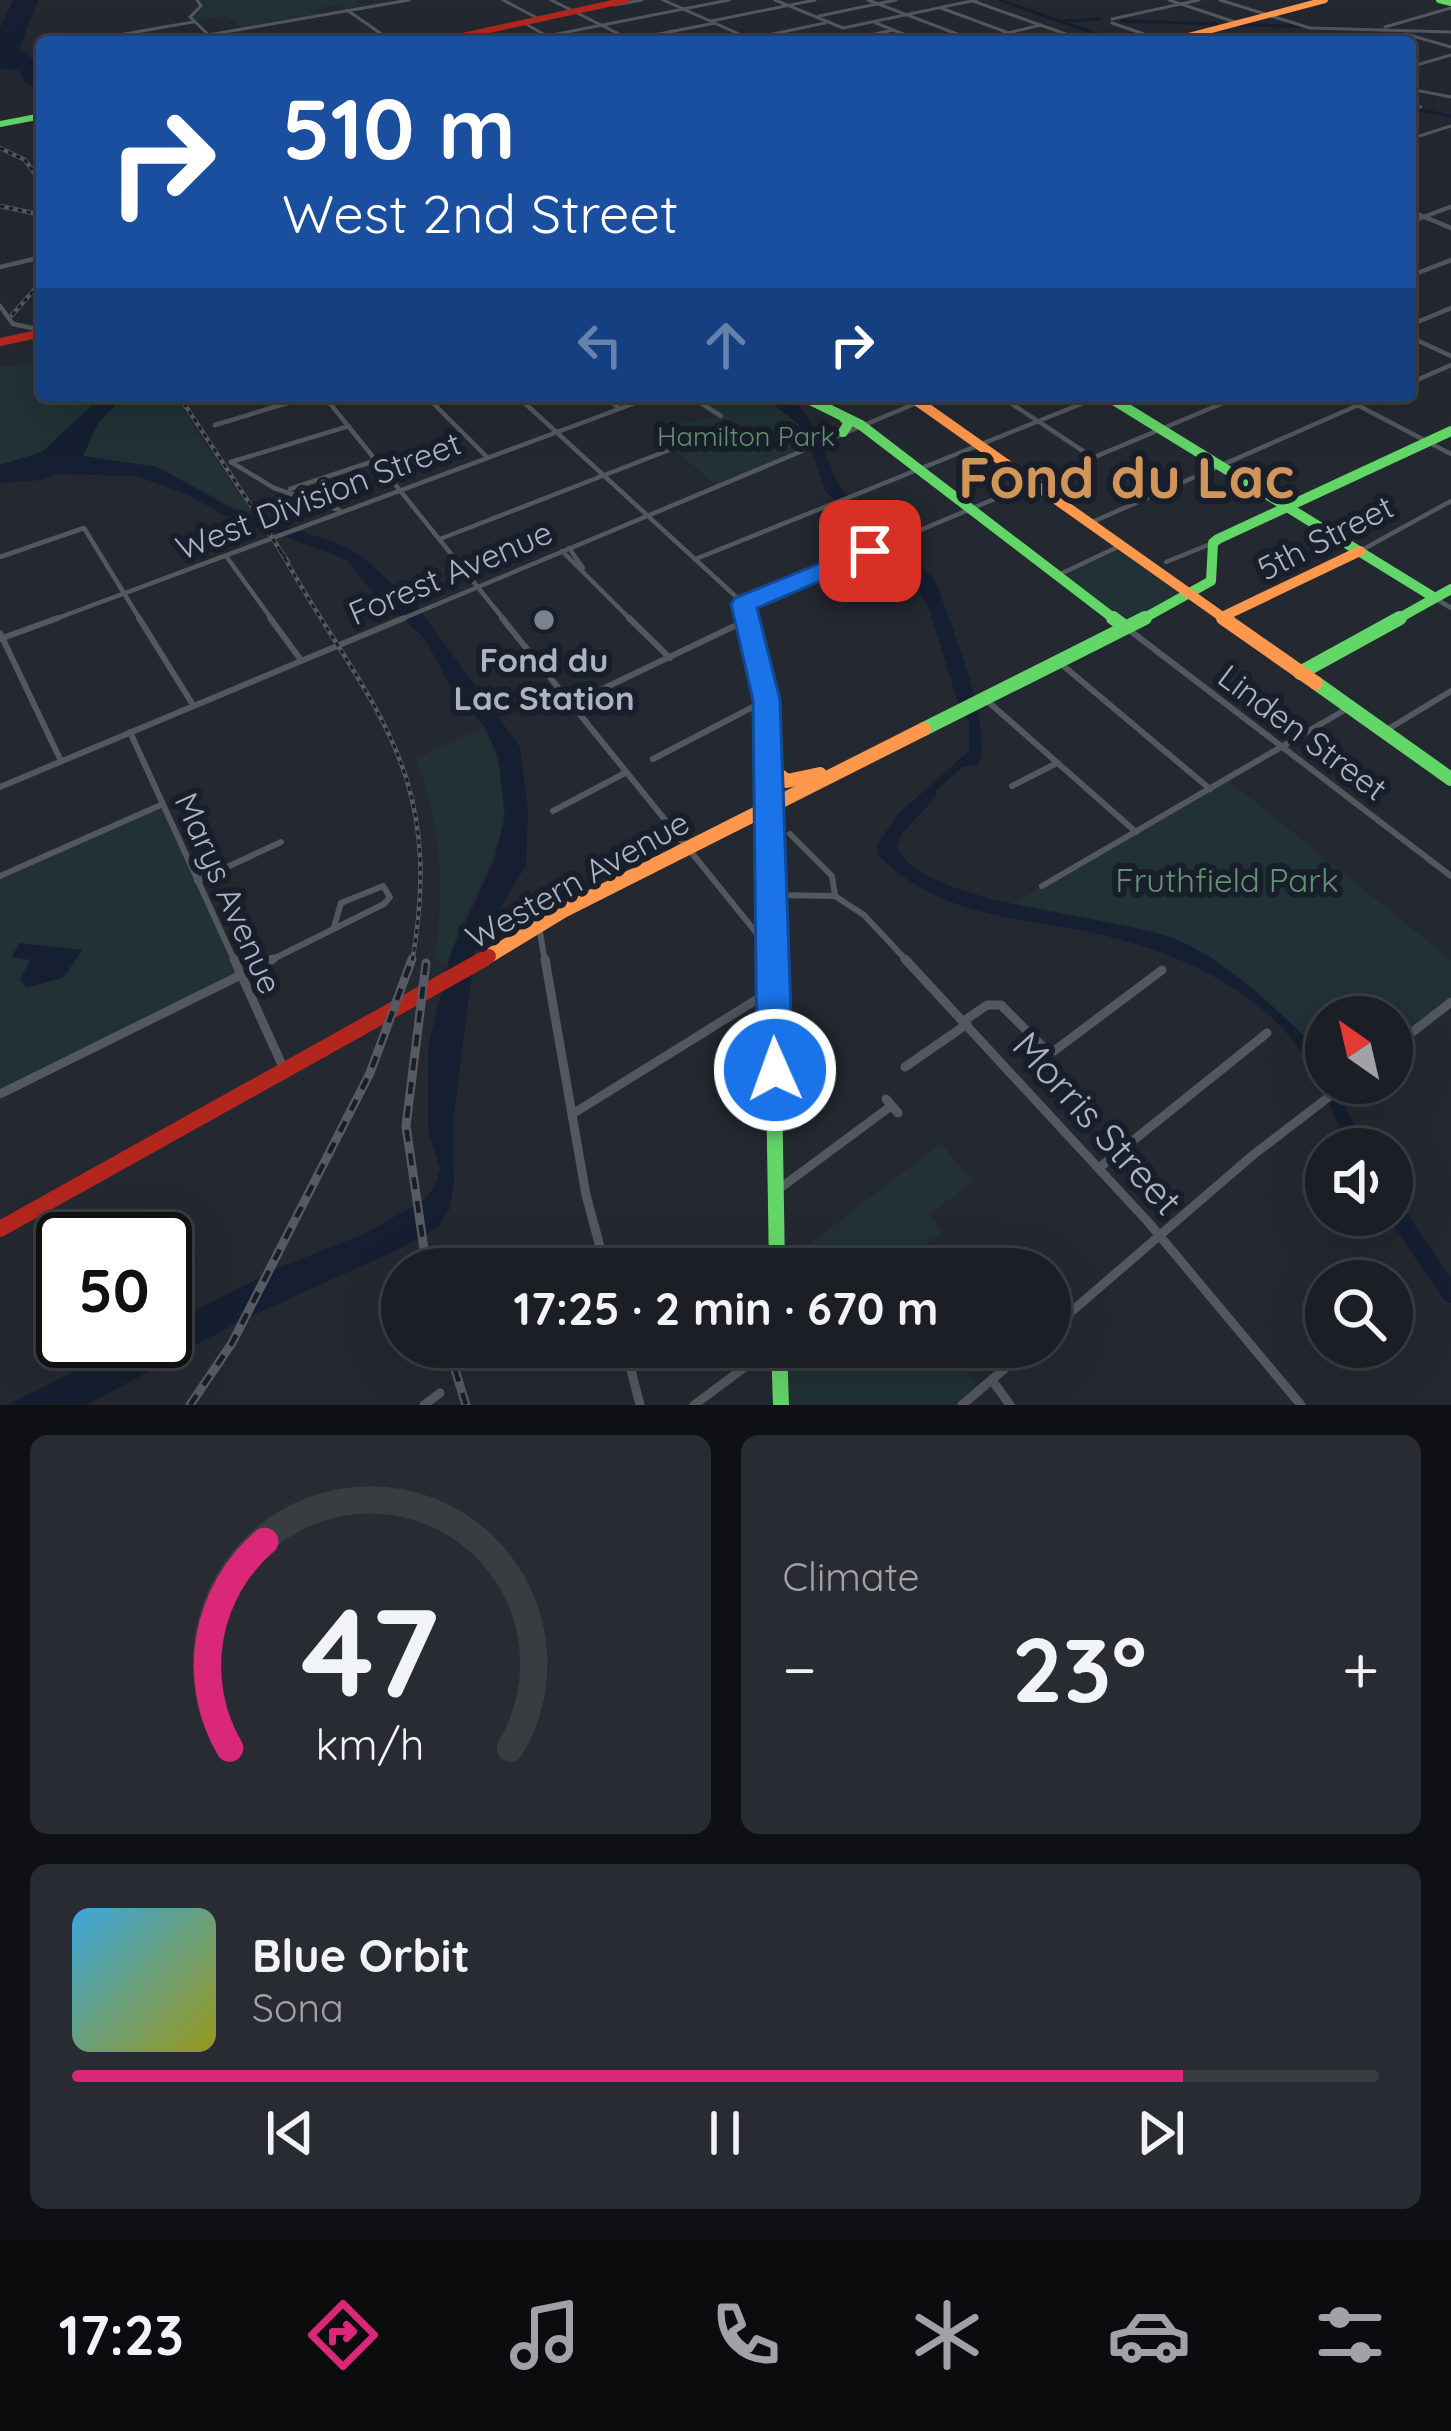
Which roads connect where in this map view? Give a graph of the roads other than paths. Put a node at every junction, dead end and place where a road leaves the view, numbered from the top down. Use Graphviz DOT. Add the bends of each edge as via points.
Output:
graph roads {
  1 [pos="196,0"];
  2 [pos="409,0"];
  3 [pos="505,0"];
  4 [pos="551,0"];
  5 [pos="642,0"];
  6 [pos="663,0"];
  7 [pos="729,0"];
  8 [pos="775,0"];
  9 [pos="815,0"];
  10 [pos="868,0"];
  11 [pos="896,0"];
  12 [pos="973,0"];
  13 [pos="1168,0"];
  14 [pos="1199,0"];
  15 [pos="1220,0"];
  16 [pos="1325,0"];
  17 [pos="1439,0"];
  18 [pos="620,3"];
  19 [pos="878,4"];
  20 [pos="1181,4"];
  21 [pos="788,5"];
  22 [pos="1451,6"];
  23 [pos="940,8"];
  24 [pos="683,9"];
  25 [pos="344,11"];
  26 [pos="578,14"];
  27 [pos="1267,14"];
  28 [pos="907,15"];
  29 [pos="815,16"];
  30 [pos="542,21"];
  31 [pos="193,22"];
  32 [pos="713,22"];
  33 [pos="872,22"];
  34 [pos="1235,22"];
  35 [pos="829,23"];
  36 [pos="526,24"];
  37 [pos="601,25"];
  38 [pos="1299,25"];
  39 [pos="1042,26"];
  40 [pos="1385,27"];
  41 [pos="893,30"];
  42 [pos="1396,31"];
  43 [pos="1451,31"];
  44 [pos="1008,33"];
  45 [pos="741,34"];
  46 [pos="208,35"];
  47 [pos="113,36"];
  48 [pos="378,36"];
  49 [pos="384,36"];
  50 [pos="482,36"];
  51 [pos="547,36"];
  52 [pos="623,36"];
  53 [pos="654,36"];
  54 [pos="732,36"];
  55 [pos="745,36"];
  56 [pos="771,36"];
  57 [pos="866,36"];
  58 [pos="908,36"];
  59 [pos="959,36"];
  60 [pos="997,36"];
  61 [pos="1016,36"];
  62 [pos="1071,36"];
  63 [pos="1150,36"];
  64 [pos="1183,36"];
  65 [pos="1413,36"];
  66 [pos="1416,37"];
  67 [pos="1451,47"];
  68 [pos="1451,55"];
  69 [pos="1436,59"];
  70 [pos="1451,64"];
  71 [pos="1416,65"];
  72 [pos="1416,90"];
  73 [pos="1451,97"];
  74 [pos="1416,106"];
  75 [pos="1421,107"];
  76 [pos="36,117"];
  77 [pos="0,124"];
  78 [pos="1451,127"];
  79 [pos="1416,138"];
  80 [pos="1450,207"];
  81 [pos="1416,214"];
  82 [pos="1424,217"];
  83 [pos="1416,220"];
  84 [pos="1451,228"];
  85 [pos="36,258"];
  86 [pos="1451,260"];
  87 [pos="0,267"];
  88 [pos="1416,274"];
  89 [pos="0,306"];
  90 [pos="1451,308"];
  91 [pos="1416,323"];
  92 [pos="36,330"];
  93 [pos="36,333"];
  94 [pos="1416,340"];
  95 [pos="0,342"];
  96 [pos="1451,356"];
  97 [pos="1451,365"];
  98 [pos="1416,380"];
  99 [pos="290,402"];
  100 [pos="329,402"];
  101 [pos="432,402"];
  102 [pos="524,402"];
  103 [pos="612,402"];
  104 [pos="636,402"];
  105 [pos="699,402"];
  106 [pos="811,402"];
  107 [pos="908,402"];
  108 [pos="918,402"];
  109 [pos="1009,402"];
  110 [pos="1088,402"];
  111 [pos="1115,402"];
  112 [pos="1226,402"];
  113 [pos="1352,402"];
  114 [pos="1365,402"];
  115 [pos="1358,405"];
  116 [pos="619,408"];
  117 [pos="721,416"];
  118 [pos="1039,421"];
  119 [pos="861,424"];
  120 [pos="215,425"];
  121 [pos="844,425"];
  122 [pos="349,426"];
  123 [pos="1162,429"];
  124 [pos="557,430"];
  125 [pos="1451,431"];
  126 [pos="1426,441"];
  127 [pos="682,445"];
  128 [pos="980,445"];
  129 [pos="1451,454"];
  130 [pos="487,457"];
  131 [pos="1094,458"];
  132 [pos="377,460"];
  133 [pos="1221,466"];
  134 [pos="919,469"];
  135 [pos="606,475"];
  136 [pos="1033,482"];
  137 [pos="399,489"];
  138 [pos="286,490"];
  139 [pos="1451,501"];
  140 [pos="1286,506"];
  141 [pos="970,508"];
  142 [pos="340,510"];
  143 [pos="650,515"];
  144 [pos="1090,523"];
  145 [pos="1330,532"];
  146 [pos="440,539"];
  147 [pos="1207,544"];
  148 [pos="1122,545"];
  149 [pos="566,549"];
  150 [pos="1360,551"];
  151 [pos="0,556"];
  152 [pos="226,556"];
  153 [pos="697,558"];
  154 [pos="1166,562"];
  155 [pos="1334,566"];
  156 [pos="1058,575"];
  157 [pos="478,586"];
  158 [pos="1451,589"];
  159 [pos="124,592"];
  160 [pos="1191,594"];
  161 [pos="1435,598"];
  162 [pos="744,604"];
  163 [pos="1248,607"];
  164 [pos="1451,608"];
  165 [pos="1222,617"];
  166 [pos="747,620"];
  167 [pos="1125,627"];
  168 [pos="1,637"];
  169 [pos="1259,644"];
  170 [pos="670,658"];
  171 [pos="301,660"];
  172 [pos="1057,660"];
  173 [pos="1300,673"];
  174 [pos="1451,691"];
  175 [pos="980,698"];
  176 [pos="766,700"];
  177 [pos="572,704"];
  178 [pos="193,705"];
  179 [pos="1350,707"];
  180 [pos="1385,731"];
  181 [pos="130,732"];
  182 [pos="1284,747"];
  183 [pos="653,759"];
  184 [pos="61,761"];
  185 [pos="1058,762"];
  186 [pos="848,764"];
  187 [pos="769,768"];
  188 [pos="625,773"];
  189 [pos="1451,779"];
  190 [pos="1012,786"];
  191 [pos="0,787"];
  192 [pos="1210,790"];
  193 [pos="163,804"];
  194 [pos="770,806"];
  195 [pos="553,811"];
  196 [pos="1136,832"];
  197 [pos="790,834"];
  198 [pos="281,842"];
  199 [pos="686,848"];
  200 [pos="0,876"];
  201 [pos="1451,877"];
  202 [pos="197,881"];
  203 [pos="1042,886"];
  204 [pos="769,895"];
  205 [pos="836,896"];
  206 [pos="539,926"];
  207 [pos="334,927"];
  208 [pos="771,951"];
  209 [pos="1162,970"];
  210 [pos="238,972"];
  211 [pos="772,990"];
  212 [pos="1451,1002"];
  213 [pos="966,1022"];
  214 [pos="1413,1032"];
  215 [pos="1267,1033"];
  216 [pos="905,1067"];
  217 [pos="285,1072"];
  218 [pos="0,1094"];
  219 [pos="1319,1104"];
  220 [pos="892,1106"];
  221 [pos="574,1113"];
  222 [pos="1099,1168"];
  223 [pos="779,1189"];
  224 [pos="0,1229"];
  225 [pos="1160,1235"];
  226 [pos="600,1248"];
  227 [pos="778,1248"];
  228 [pos="1071,1312"];
  229 [pos="631,1368"];
  230 [pos="746,1368"];
  231 [pos="778,1368"];
  232 [pos="1006,1368"];
  233 [pos="992,1380"];
  234 [pos="440,1393"];
  235 [pos="424,1405"];
  236 [pos="640,1405"];
  237 [pos="694,1405"];
  238 [pos="781,1405"];
  239 [pos="962,1405"];
  240 [pos="1010,1405"];
  241 [pos="1301,1405"];
  1 -- 31 [label="street"];
  2 -- 25 [label="street"];
  3 -- 30 [label="street"];
  4 -- 26 [label="street"];
  5 -- 18 [label="street"];
  6 -- 24 [label="street"];
  7 -- 24 [label="street"];
  8 -- 21 [label="street"];
  9 -- 21 [label="street"];
  10 -- 19 [label="street"];
  11 -- 19 [label="street"];
  12 -- 23 [label="street"];
  12 -- 39 [label="street"];
  13 -- 20 [label="street"];
  14 -- 20 [label="street"];
  15 -- 27 [label="street"];
  16 -- 27 [label="main road"];
  17 -- 22 [label="main road"];
  18 -- 26 [label="main road"];
  19 -- 28 [label="street"];
  19 -- 29 [label="street"];
  20 -- 34 [label="street"];
  20 -- 63 [label="street" via="1112,21"];
  21 -- 29 [label="street"];
  21 -- 32 [label="street"];
  22 -- 40 [label="street"];
  23 -- 28 [label="street"];
  23 -- 44 [label="street"];
  24 -- 32 [label="street"];
  24 -- 37 [label="street"];
  25 -- 46 [label="street"];
  25 -- 48 [label="street"];
  25 -- 49 [label="street"];
  26 -- 30 [label="main road"];
  26 -- 37 [label="street"];
  27 -- 34 [label="main road"];
  27 -- 38 [label="street"];
  28 -- 33 [label="street"];
  28 -- 59 [label="street"];
  29 -- 35 [label="street"];
  30 -- 36 [label="main road"];
  31 -- 46 [label="street"];
  31 -- 47 [label="street"];
  32 -- 45 [label="street"];
  32 -- 53 [label="street"];
  33 -- 35 [label="street"];
  33 -- 41 [label="street"];
  34 -- 64 [label="main road"];
  35 -- 56 [label="street"];
  36 -- 50 [label="main road"];
  36 -- 51 [label="street"];
  37 -- 51 [label="street"];
  37 -- 52 [label="street"];
  38 -- 40 [label="street"];
  38 -- 42 [label="street"];
  39 -- 44 [label="street"];
  39 -- 62 [label="street"];
  40 -- 42 [label="street"];
  40 -- 43 [label="street"];
  41 -- 57 [label="street"];
  41 -- 58 [label="street"];
  42 -- 43 [label="street"];
  42 -- 65 [label="street"];
  44 -- 60 [label="street"];
  44 -- 61 [label="street"];
  45 -- 54 [label="street"];
  45 -- 55 [label="street"];
  66 -- 67 [label="street"];
  68 -- 69 [label="street"];
  69 -- 70 [label="street"];
  69 -- 71 [label="street"];
  72 -- 73 [label="street"];
  74 -- 75 [label="street"];
  76 -- 77 [label="main road"];
  78 -- 79 [label="street"];
  80 -- 82 [label="street"];
  81 -- 82 [label="street"];
  82 -- 83 [label="street"];
  82 -- 84 [label="street"];
  85 -- 87 [label="street"];
  86 -- 88 [label="street"];
  89 -- 92 [label="street" via="13,323"];
  90 -- 91 [label="street"];
  93 -- 95 [label="main road"];
  94 -- 96 [label="street"];
  97 -- 98 [label="street"];
  99 -- 120 [label="street"];
  100 -- 122 [label="street"];
  101 -- 130 [label="street"];
  102 -- 124 [label="street"];
  103 -- 116 [label="street"];
  104 -- 116 [label="street, West Division Street"];
  105 -- 117 [label="street"];
  106 -- 121 [label="main road"];
  107 -- 119 [label="street"];
  108 -- 128 [label="main road"];
  109 -- 118 [label="street"];
  110 -- 118 [label="street"];
  111 -- 123 [label="main road"];
  112 -- 123 [label="street"];
  113 -- 115 [label="street"];
  114 -- 115 [label="street"];
  115 -- 126 [label="street"];
  115 -- 133 [label="street"];
  116 -- 124 [label="street, West Division Street"];
  118 -- 128 [label="street"];
  118 -- 131 [label="street"];
  119 -- 121 [label="main road"];
  119 -- 134 [label="main road"];
  121 -- 143 [label="street, Forest Avenue" via="809,448"];
  122 -- 132 [label="street"];
  122 -- 138 [label="street" via="231,462"];
  123 -- 131 [label="street"];
  123 -- 133 [label="main road"];
  124 -- 130 [label="street, West Division Street"];
  124 -- 135 [label="street"];
  125 -- 126 [label="main road"];
  126 -- 129 [label="street"];
  126 -- 140 [label="main road"];
  127 -- 135 [label="street"];
  128 -- 134 [label="street"];
  128 -- 136 [label="main road"];
  130 -- 137 [label="street, West Division Street"];
  131 -- 136 [label="street"];
  132 -- 137 [label="street"];
  132 -- 138 [label="street"];
  133 -- 140 [label="main road"];
  133 -- 144 [label="street"];
  134 -- 141 [label="main road"];
  134 -- 153 [label="street"];
  135 -- 143 [label="street"];
  135 -- 146 [label="street"];
  136 -- 141 [label="street"];
  136 -- 144 [label="main road"];
  137 -- 142 [label="street, West Division Street"];
  137 -- 146 [label="street"];
  138 -- 142 [label="street"];
  139 -- 150 [label="street, 5th Street"];
  140 -- 145 [label="main road"];
  140 -- 147 [label="main road"];
  141 -- 156 [label="main road"];
  141 -- 162 [label="street"];
  142 -- 152 [label="street, West Division Street"];
  143 -- 149 [label="street, Forest Avenue"];
  143 -- 153 [label="street"];
  144 -- 148 [label="main road"];
  145 -- 150 [label="main road"];
  145 -- 155 [label="main road" via="1342,551"];
  146 -- 157 [label="street"];
  147 -- 154 [label="street"];
  147 -- 160 [label="main road" via="1211,581"];
  148 -- 156 [label="street"];
  148 -- 160 [label="main road"];
  149 -- 157 [label="street, Forest Avenue"];
  149 -- 170 [label="street"];
  150 -- 155 [label="main road, 5th Street"];
  150 -- 161 [label="main road"];
  151 -- 159 [label="street" via="84,528"];
  152 -- 159 [label="street, West Division Street"];
  152 -- 171 [label="street"];
  153 -- 162 [label="street"];
  155 -- 163 [label="main road, 5th Street"];
  156 -- 167 [label="main road"];
  157 -- 171 [label="street, Forest Avenue"];
  157 -- 177 [label="street"];
  158 -- 161 [label="main road"];
  159 -- 168 [label="street, West Division Street"];
  159 -- 178 [label="street"];
  160 -- 165 [label="main road"];
  160 -- 167 [label="main road, Western Avenue"];
  161 -- 164 [label="street"];
  161 -- 173 [label="main road"];
  162 -- 166 [label="street"];
  163 -- 165 [label="main road, 5th Street"];
  163 -- 169 [label="main road" via="1246,626"];
  165 -- 169 [label="main road"];
  166 -- 170 [label="street"];
  166 -- 176 [label="street"];
  167 -- 172 [label="main road, Western Avenue"];
  167 -- 182 [label="street, Linden Street"];
  168 -- 184 [label="street"];
  169 -- 173 [label="main road"];
  170 -- 177 [label="street"];
  171 -- 178 [label="street, Forest Avenue"];
  172 -- 175 [label="main road, Western Avenue"];
  172 -- 192 [label="street"];
  173 -- 179 [label="main road"];
  174 -- 180 [label="street"];
  175 -- 185 [label="street"];
  175 -- 186 [label="main road, Western Avenue"];
  176 -- 183 [label="street"];
  176 -- 187 [label="street"];
  177 -- 188 [label="street"];
  178 -- 181 [label="street, Forest Avenue"];
  179 -- 180 [label="main road"];
  179 -- 182 [label="street"];
  180 -- 189 [label="main road"];
  181 -- 184 [label="street, Forest Avenue"];
  181 -- 193 [label="street, Marys Avenue"];
  182 -- 192 [label="street"];
  182 -- 201 [label="street, Linden Street"];
  184 -- 191 [label="street, Forest Avenue"];
  185 -- 190 [label="street"];
  185 -- 196 [label="street"];
  186 -- 187 [label="main road" via="800,781"];
  186 -- 194 [label="main road, Western Avenue"];
  187 -- 194 [label="street"];
  188 -- 195 [label="street"];
  188 -- 199 [label="street"];
  192 -- 196 [label="street"];
  193 -- 200 [label="street"];
  193 -- 202 [label="street, Marys Avenue"];
  194 -- 199 [label="main road, Western Avenue"];
  194 -- 204 [label="main road"];
  196 -- 203 [label="street"];
  197 -- 205 [label="street, Morris Street" via="832,876"];
  198 -- 202 [label="street"];
  199 -- 206 [label="main road, Western Avenue"];
  199 -- 208 [label="street"];
  202 -- 210 [label="street, Marys Avenue"];
  204 -- 205 [label="street"];
  204 -- 208 [label="main road"];
  205 -- 213 [label="street, Morris Street"];
  206 -- 217 [label="main road, Western Avenue"];
  206 -- 221 [label="street"];
  207 -- 207 [label="street" via="388,901 383,886 341,903"];
  207 -- 210 [label="street"];
  208 -- 211 [label="main road"];
  209 -- 213 [label="street" via="1054,1051 1004,1006 989,1004"];
  210 -- 217 [label="street, Marys Avenue"];
  210 -- 218 [label="street"];
  211 -- 221 [label="street"];
  211 -- 223 [label="main road"];
  212 -- 214 [label="street"];
  213 -- 216 [label="street"];
  213 -- 222 [label="street, Morris Street"];
  215 -- 222 [label="street"];
  217 -- 224 [label="main road, Western Avenue"];
  219 -- 225 [label="street"];
  220 -- 223 [label="street"];
  221 -- 226 [label="street"];
  222 -- 225 [label="street, Morris Street"];
  223 -- 227 [label="main road"];
  225 -- 228 [label="street"];
  225 -- 241 [label="street, Morris Street"];
  229 -- 236 [label="street"];
  230 -- 237 [label="street"];
  231 -- 238 [label="main road"];
  232 -- 233 [label="street"];
  233 -- 239 [label="street"];
  233 -- 240 [label="street"];
  234 -- 235 [label="street"];
}
